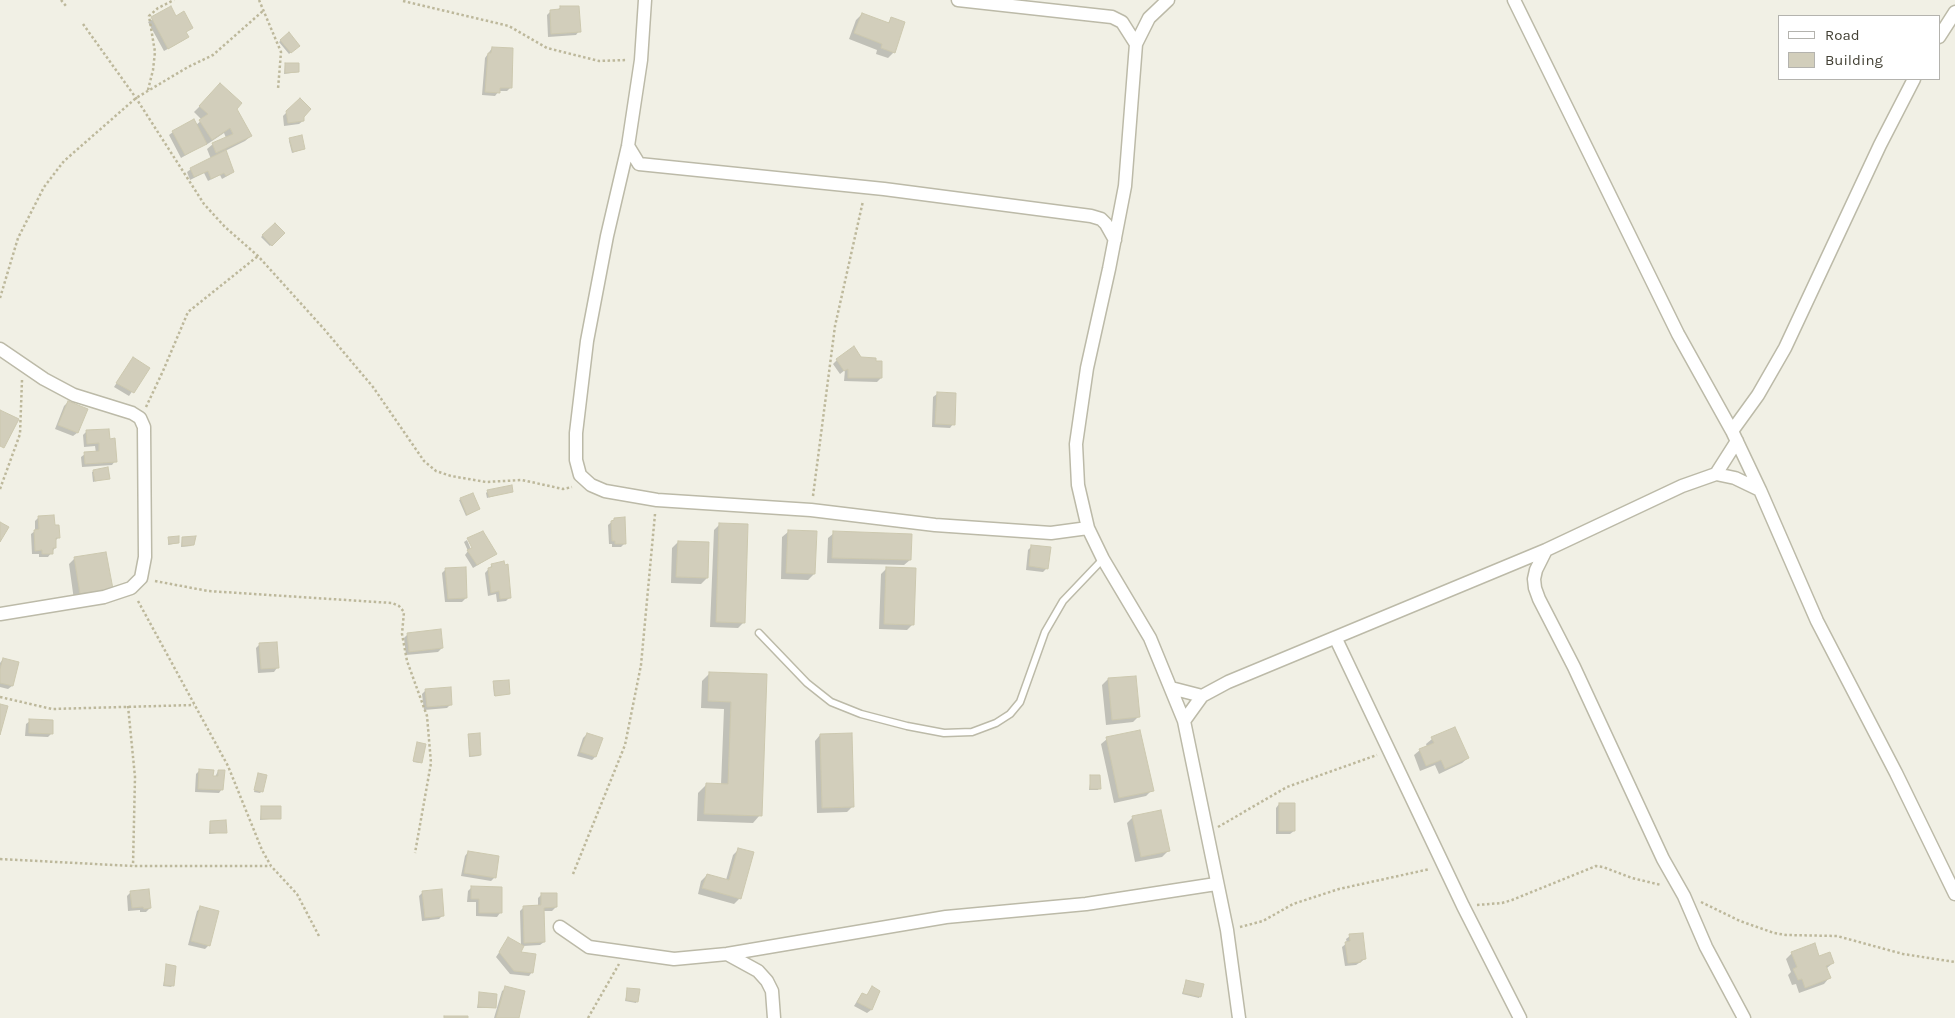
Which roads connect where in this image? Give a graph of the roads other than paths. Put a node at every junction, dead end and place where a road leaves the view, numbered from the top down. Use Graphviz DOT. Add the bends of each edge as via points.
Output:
graph roads {
  1 [pos="645,0"];
  2 [pos="958,0"];
  3 [pos="1168,0"];
  4 [pos="1514,0"];
  5 [pos="1955,12"];
  6 [pos="1940,35"];
  7 [pos="1136,44"];
  8 [pos="1913,80"];
  9 [pos="628,146"];
  10 [pos="1115,240"];
  11 [pos="0,349"];
  12 [pos="1735,436"];
  13 [pos="1716,474"];
  14 [pos="1760,490"];
  15 [pos="1088,528"];
  16 [pos="1546,550"];
  17 [pos="1103,559"];
  18 [pos="0,614"];
  19 [pos="759,633"];
  20 [pos="1336,639"];
  21 [pos="1171,688"];
  22 [pos="1202,696"];
  23 [pos="1184,721"];
  24 [pos="1216,884"];
  25 [pos="1955,894"];
  26 [pos="560,927"];
  27 [pos="728,954"];
  28 [pos="774,1018"];
  29 [pos="1239,1018"];
  30 [pos="1520,1018"];
  31 [pos="1744,1018"];
  1 -- 9 [label="street" via="641,60"];
  2 -- 7 [label="street" via="1112,17 1122,22"];
  3 -- 7 [label="street" via="1150,18"];
  4 -- 12 [label="street" via="1678,334"];
  5 -- 6 [label="street"];
  7 -- 10 [label="street" via="1125,186"];
  8 -- 12 [label="street" via="1785,348"];
  9 -- 10 [label="street" via="639,164 866,187 1091,216 1101,219"];
  9 -- 15 [label="street" via="586,341 576,460 580,475 590,485 605,491 656,500 811,510 935,525 1051,534"];
  10 -- 15 [label="street" via="1087,368 1076,444 1078,485"];
  11 -- 18 [label="street" via="22,366 74,395 132,413 140,418 144,427 144,557 141,578 131,588 104,597"];
  12 -- 13 [label="street"];
  12 -- 14 [label="street"];
  13 -- 14 [label="street" via="1735,478"];
  13 -- 16 [label="street" via="1682,486"];
  14 -- 25 [label="street" via="1816,621"];
  15 -- 17 [label="street"];
  16 -- 20 [label="street"];
  16 -- 31 [label="street" via="1536,570 1535,588 1663,859"];
  17 -- 19 [label="lane" via="1063,602 1046,632 1020,702 996,723 972,732 944,733 906,726 831,702 807,683"];
  17 -- 21 [label="street" via="1150,638"];
  20 -- 22 [label="street" via="1228,682"];
  20 -- 30 [label="street"];
  21 -- 22 [label="street"];
  21 -- 23 [label="street"];
  22 -- 23 [label="street"];
  23 -- 24 [label="street"];
  24 -- 27 [label="street" via="1086,904 946,917"];
  24 -- 29 [label="street" via="1227,930"];
  26 -- 27 [label="street" via="589,947 674,959"];
  27 -- 28 [label="street" via="768,981"];
}
